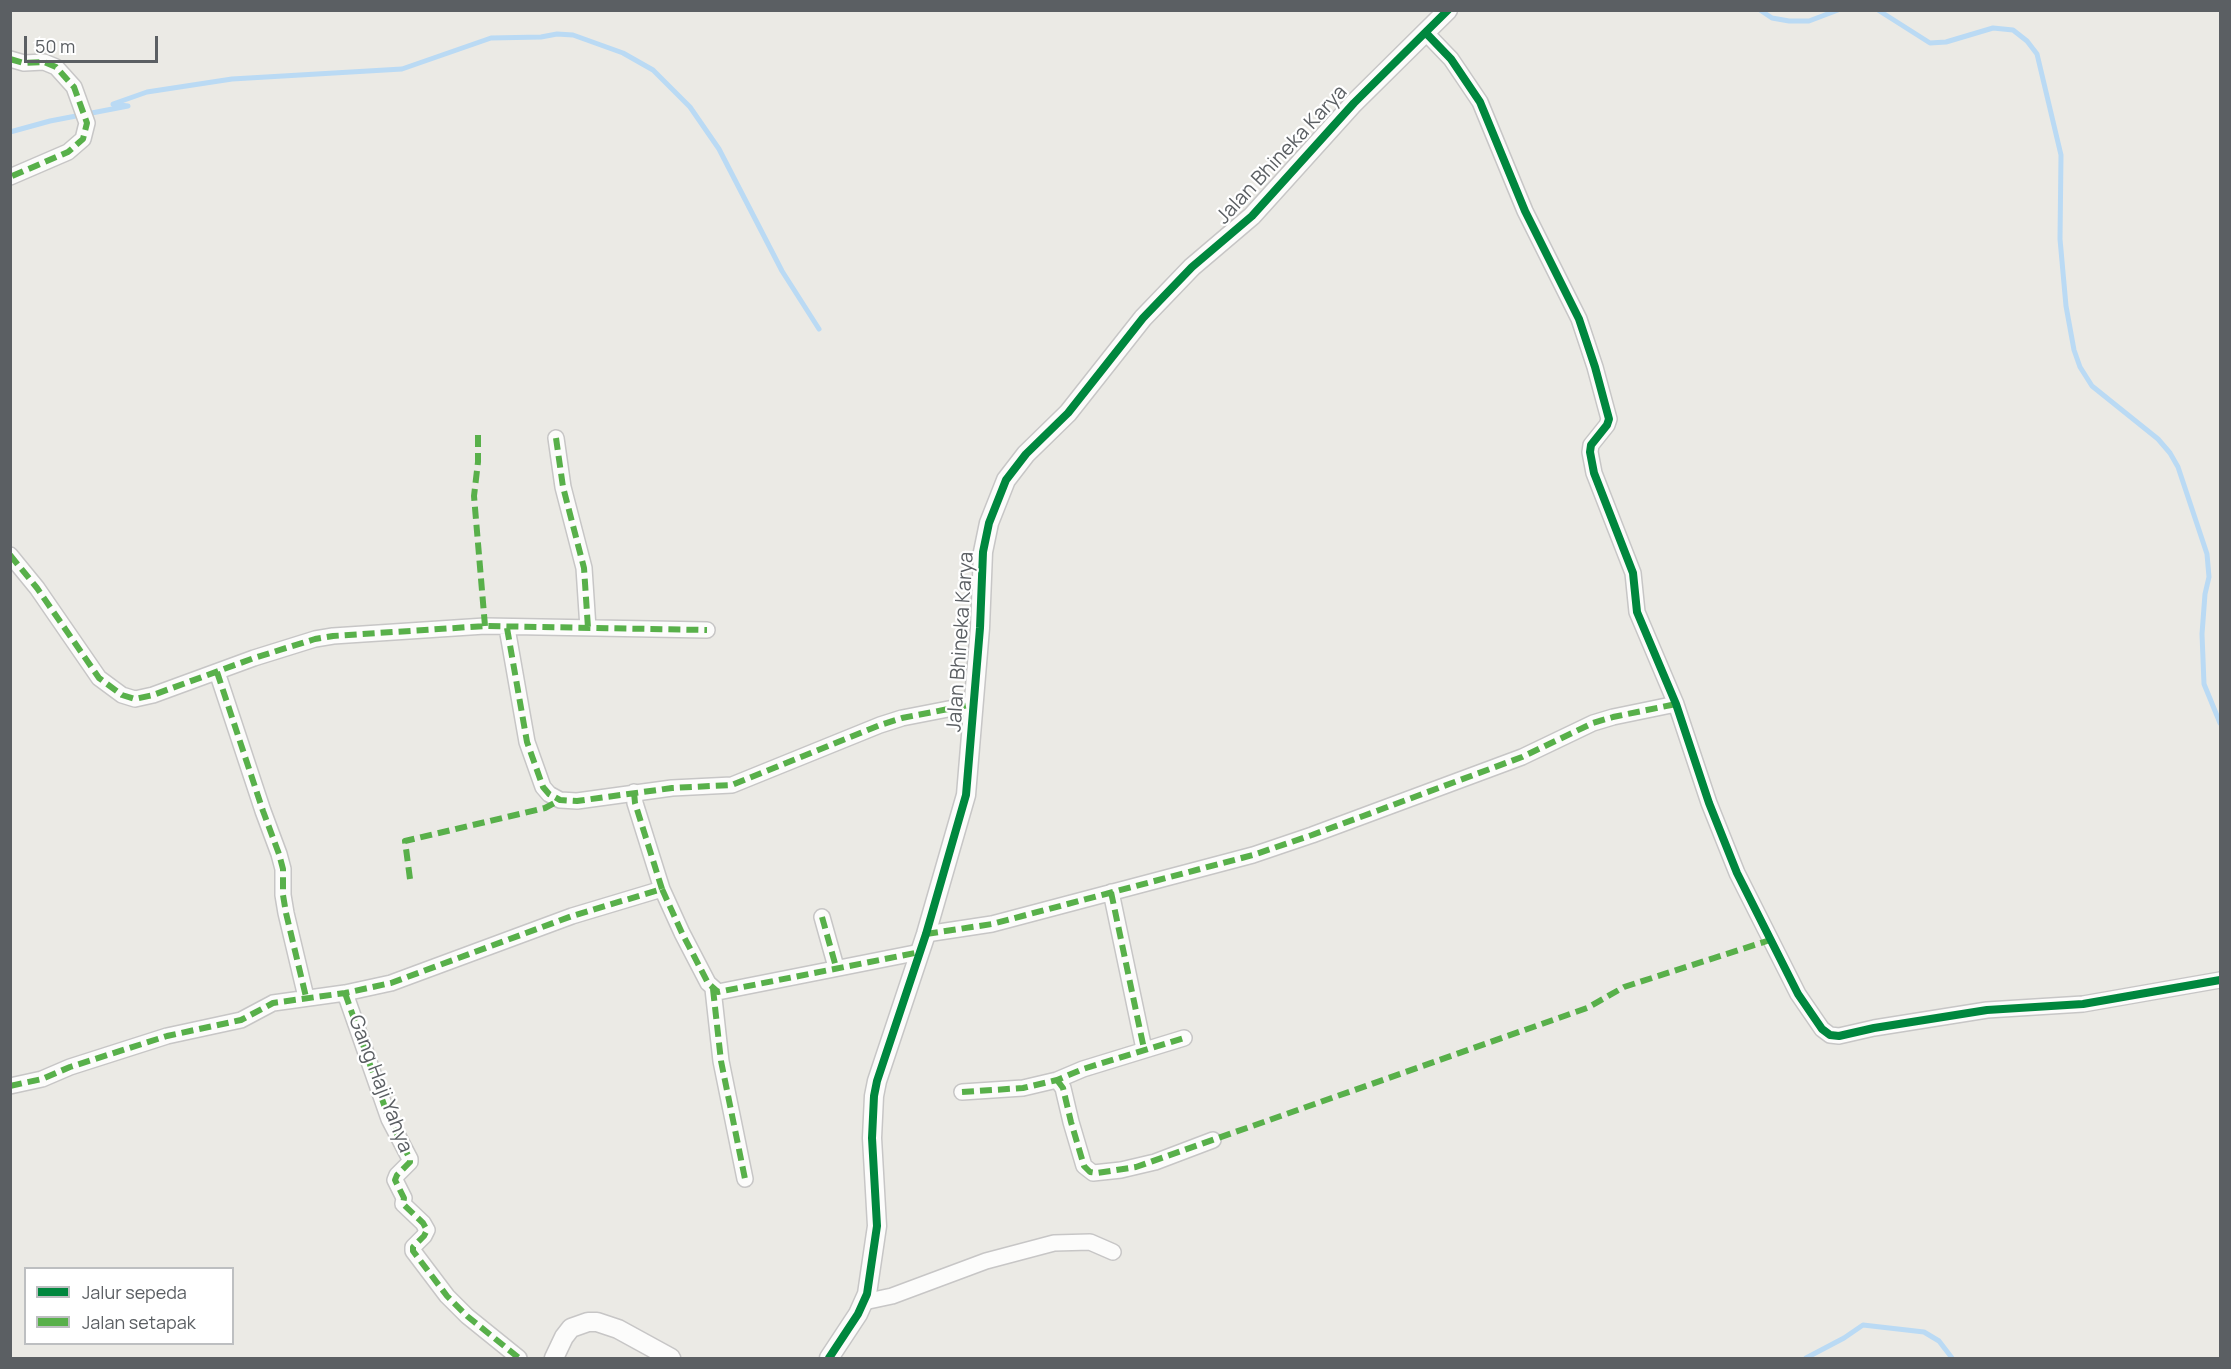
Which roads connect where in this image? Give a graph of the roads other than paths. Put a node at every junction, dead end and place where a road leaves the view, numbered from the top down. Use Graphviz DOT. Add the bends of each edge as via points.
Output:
graph roads {
  1 [pos="1448,10"];
  2 [pos="1426,33"];
  3 [pos="10,60"];
  4 [pos="10,177"];
  5 [pos="556,438"];
  6 [pos="10,555"];
  7 [pos="507,628"];
  8 [pos="588,628"];
  9 [pos="706,630"];
  10 [pos="217,672"];
  11 [pos="974,704"];
  12 [pos="1676,704"];
  13 [pos="634,792"];
  14 [pos="662,889"];
  15 [pos="1112,892"];
  16 [pos="822,917"];
  17 [pos="926,934"];
  18 [pos="920,952"];
  19 [pos="836,967"];
  20 [pos="2220,980"];
  21 [pos="713,989"];
  22 [pos="345,993"];
  23 [pos="306,998"];
  24 [pos="1184,1038"];
  25 [pos="1144,1049"];
  26 [pos="1057,1080"];
  27 [pos="10,1086"];
  28 [pos="962,1092"];
  29 [pos="1213,1140"];
  30 [pos="745,1179"];
  31 [pos="1113,1252"];
  32 [pos="864,1302"];
  33 [pos="519,1359"];
  34 [pos="554,1359"];
  35 [pos="671,1359"];
  36 [pos="829,1359"];
  1 -- 2 [label="street, Jalan Bhineka Karya"];
  2 -- 11 [label="street, Jalan Bhineka Karya" via="1354,103 1252,216 1192,267 1143,318 1068,413 1013,469 992,515 983,552"];
  2 -- 12 [label="street" via="1451,59 1480,102 1525,211 1580,319 1609,419 1591,445 1594,473 1628,554 1637,612"];
  3 -- 4 [label="street" via="50,63 74,87 87,123 82,138 68,152"];
  5 -- 8 [label="street" via="563,487 584,567"];
  6 -- 10 [label="street" via="99,678 122,695 143,698"];
  7 -- 8 [label="street"];
  7 -- 10 [label="street" via="333,636"];
  7 -- 13 [label="street" via="527,742 543,787 560,800 577,801"];
  8 -- 9 [label="street"];
  10 -- 23 [label="street" via="279,854 286,913"];
  11 -- 13 [label="street" via="880,725 732,785"];
  11 -- 17 [label="street, Jalan Bhineka Karya" via="966,795"];
  12 -- 15 [label="street" via="1593,723 1522,757 1253,855"];
  12 -- 20 [label="street" via="1715,820 1748,898 1798,994 1826,1034 1839,1036 1987,1010 2065,1007"];
  13 -- 14 [label="street"];
  14 -- 21 [label="street"];
  14 -- 22 [label="street" via="572,916 391,983"];
  15 -- 17 [label="street" via="992,924"];
  15 -- 25 [label="street"];
  16 -- 19 [label="street"];
  17 -- 18 [label="street, Jalan Bhineka Karya"];
  18 -- 19 [label="street"];
  18 -- 32 [label="street, Jalan Bhineka Karya" via="874,1096 877,1226"];
  19 -- 21 [label="street" via="724,991"];
  21 -- 30 [label="street" via="721,1061"];
  22 -- 23 [label="street"];
  22 -- 33 [label="street, Gang Haji Yahya" via="389,1119 410,1159 395,1180 403,1204 427,1230 413,1251 447,1296"];
  23 -- 27 [label="street" via="273,1003 242,1020 167,1036 42,1079"];
  24 -- 25 [label="street"];
  25 -- 26 [label="street"];
  26 -- 28 [label="street" via="1023,1088"];
  26 -- 29 [label="street" via="1064,1088 1084,1166 1093,1173 1155,1162"];
  31 -- 32 [label="street" via="1090,1242 1054,1243"];
  32 -- 36 [label="street, Jalan Bhineka Karya"];
  34 -- 35 [label="street" via="571,1328 597,1322 618,1329"];
}
